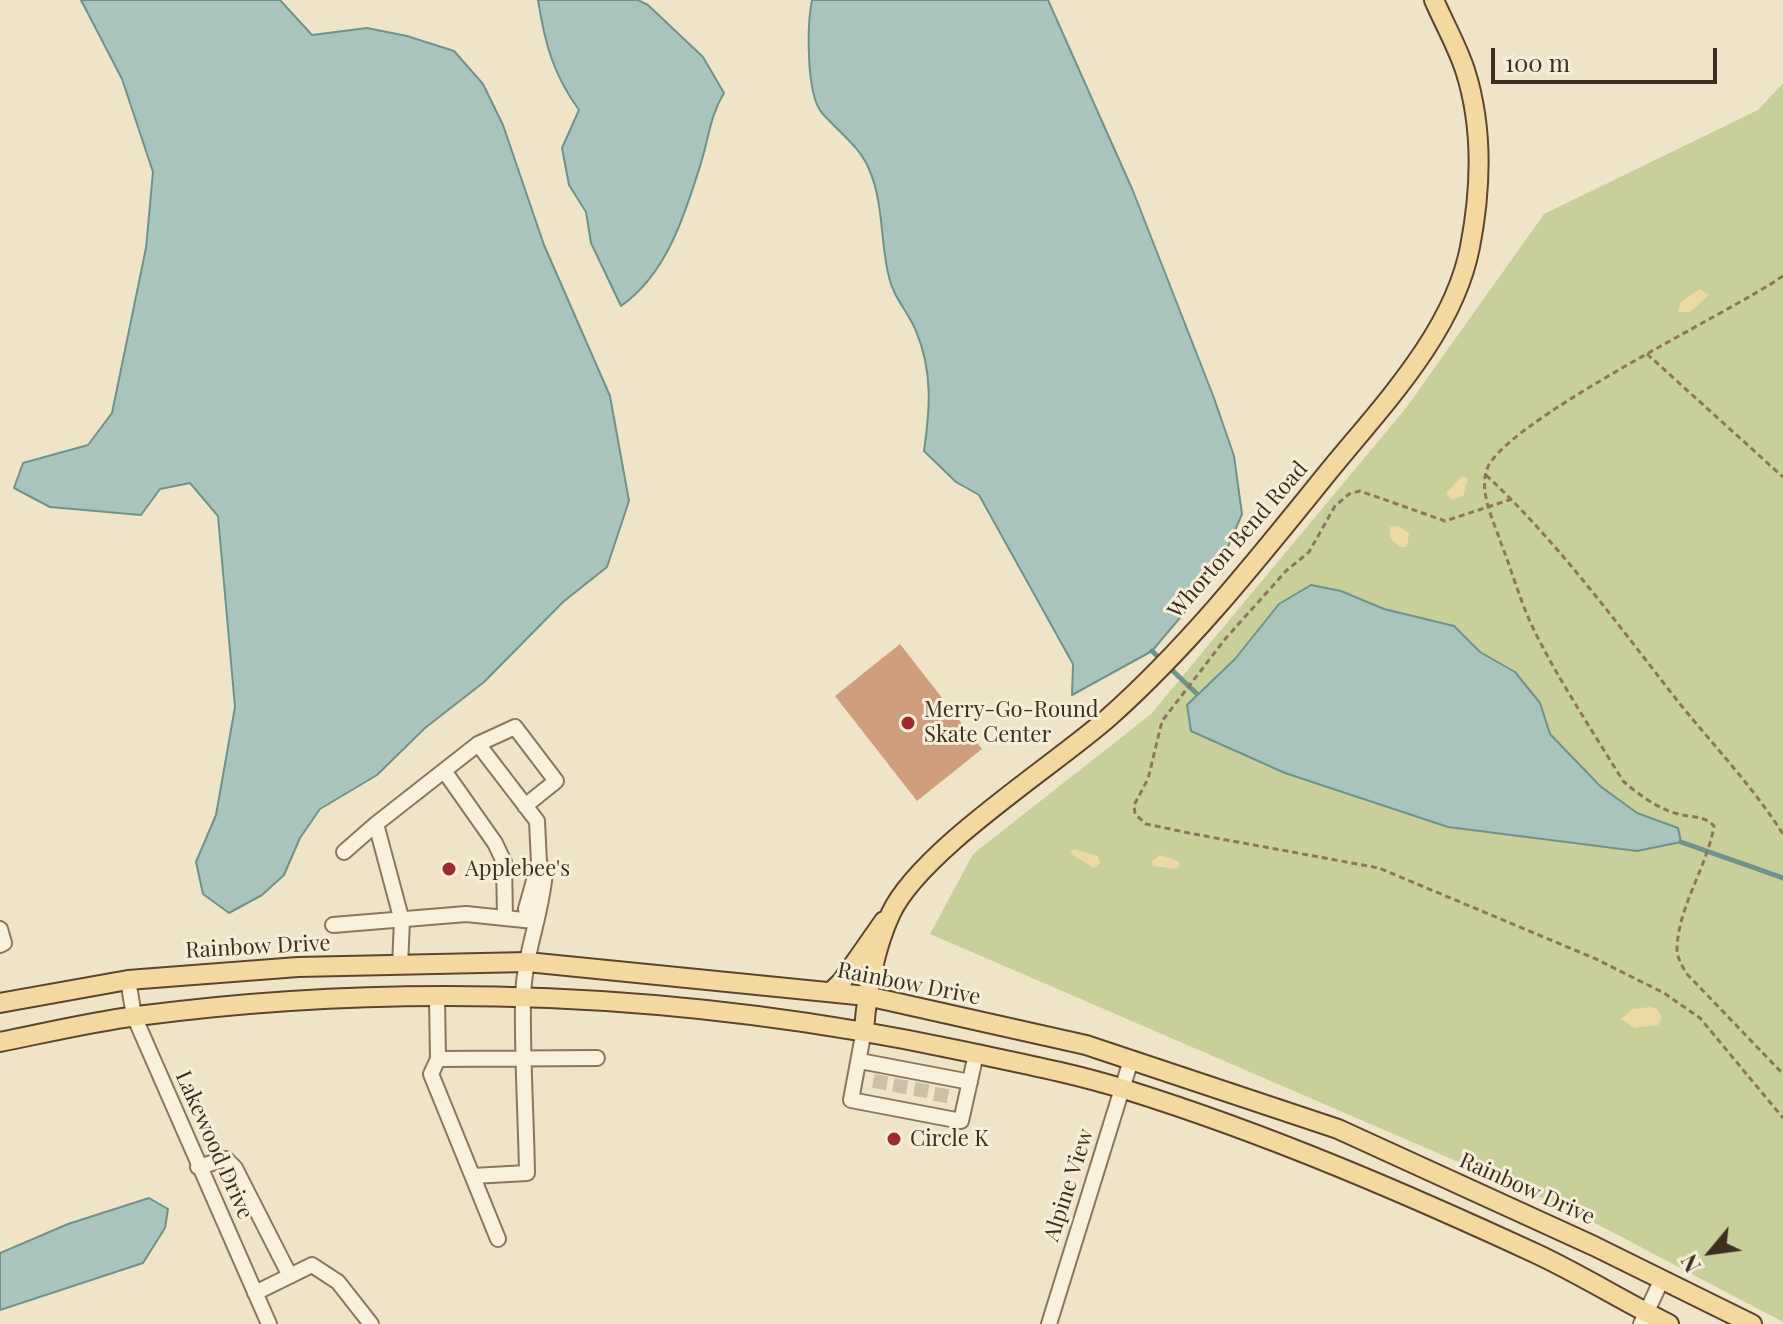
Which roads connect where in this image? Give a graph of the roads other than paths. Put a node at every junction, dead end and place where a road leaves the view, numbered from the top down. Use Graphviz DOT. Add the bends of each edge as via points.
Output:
graph roads {
  1 [pos="1434,0"];
  2 [pos="478,744"];
  3 [pos="445,772"];
  4 [pos="525,806"];
  5 [pos="376,824"];
  6 [pos="344,852"];
  7 [pos="891,913"];
  8 [pos="505,918"];
  9 [pos="402,921"];
  10 [pos="534,921"];
  11 [pos="333,925"];
  12 [pos="527,962"];
  13 [pos="400,965"];
  14 [pos="128,980"];
  15 [pos="831,992"];
  16 [pos="867,996"];
  17 [pos="437,997"];
  18 [pos="523,998"];
  19 [pos="0,1003"];
  20 [pos="134,1016"];
  21 [pos="864,1030"];
  22 [pos="0,1042"];
  23 [pos="976,1054"];
  24 [pos="526,1056"];
  25 [pos="597,1058"];
  26 [pos="438,1059"];
  27 [pos="1131,1060"];
  28 [pos="860,1061"];
  29 [pos="970,1082"];
  30 [pos="879,1089"];
  31 [pos="1123,1089"];
  32 [pos="876,1104"];
  33 [pos="198,1167"];
  34 [pos="473,1176"];
  35 [pos="498,1239"];
  36 [pos="290,1276"];
  37 [pos="1662,1279"];
  38 [pos="255,1293"];
  39 [pos="1644,1318"];
  40 [pos="269,1324"];
  41 [pos="371,1324"];
  42 [pos="1049,1324"];
  43 [pos="1669,1324"];
  44 [pos="1752,1324"];
  1 -- 7 [label="main road, Whorton Bend Road" via="1465,70 1479,183 1470,250 1430,339 1247,573 1157,670 1107,719 933,859"];
  2 -- 3 [label="street"];
  2 -- 4 [label="street"];
  2 -- 4 [label="street" via="515,727 523,737 556,781"];
  3 -- 5 [label="street"];
  3 -- 8 [label="street" via="504,862"];
  4 -- 10 [label="street" via="537,821 539,863 545,871 542,911"];
  5 -- 6 [label="street"];
  5 -- 9 [label="street"];
  7 -- 15 [label="main road"];
  7 -- 16 [label="main road, Whorton Bend Road"];
  8 -- 9 [label="street" via="466,914"];
  8 -- 10 [label="street"];
  9 -- 11 [label="street"];
  9 -- 13 [label="street"];
  10 -- 12 [label="street"];
  12 -- 13 [label="main road, Rainbow Drive"];
  12 -- 15 [label="main road, Rainbow Drive"];
  12 -- 18 [label="street"];
  13 -- 14 [label="main road, Rainbow Drive"];
  14 -- 19 [label="main road, Rainbow Drive"];
  14 -- 20 [label="street, Lakewood Drive"];
  15 -- 16 [label="main road, Rainbow Drive"];
  16 -- 21 [label="main road, Whorton Bend Road"];
  16 -- 27 [label="main road, Rainbow Drive"];
  17 -- 18 [label="main road"];
  17 -- 20 [label="main road" via="385,996"];
  17 -- 26 [label="street"];
  18 -- 21 [label="main road" via="668,1005"];
  18 -- 24 [label="street"];
  20 -- 22 [label="main road"];
  20 -- 33 [label="street, Lakewood Drive"];
  21 -- 23 [label="main road"];
  21 -- 28 [label="street"];
  23 -- 29 [label="street"];
  23 -- 31 [label="main road"];
  24 -- 25 [label="street"];
  24 -- 26 [label="street"];
  24 -- 34 [label="street" via="527,1173"];
  26 -- 34 [label="street" via="431,1074"];
  27 -- 31 [label="street, Alpine View"];
  27 -- 37 [label="main road, Rainbow Drive" via="1338,1129"];
  28 -- 29 [label="street"];
  28 -- 32 [label="street" via="851,1100"];
  29 -- 32 [label="street" via="961,1121 939,1109 898,1101"];
  30 -- 32 [label="street"];
  31 -- 39 [label="main road" via="1402,1195 1544,1258"];
  31 -- 42 [label="street, Alpine View"];
  33 -- 36 [label="street" via="226,1159 235,1168"];
  33 -- 38 [label="street, Lakewood Drive"];
  34 -- 35 [label="street"];
  36 -- 38 [label="street"];
  36 -- 41 [label="street" via="312,1265 338,1282"];
  37 -- 39 [label="street"];
  37 -- 44 [label="main road, Rainbow Drive"];
  38 -- 40 [label="street, Lakewood Drive"];
  39 -- 43 [label="main road"];
}
